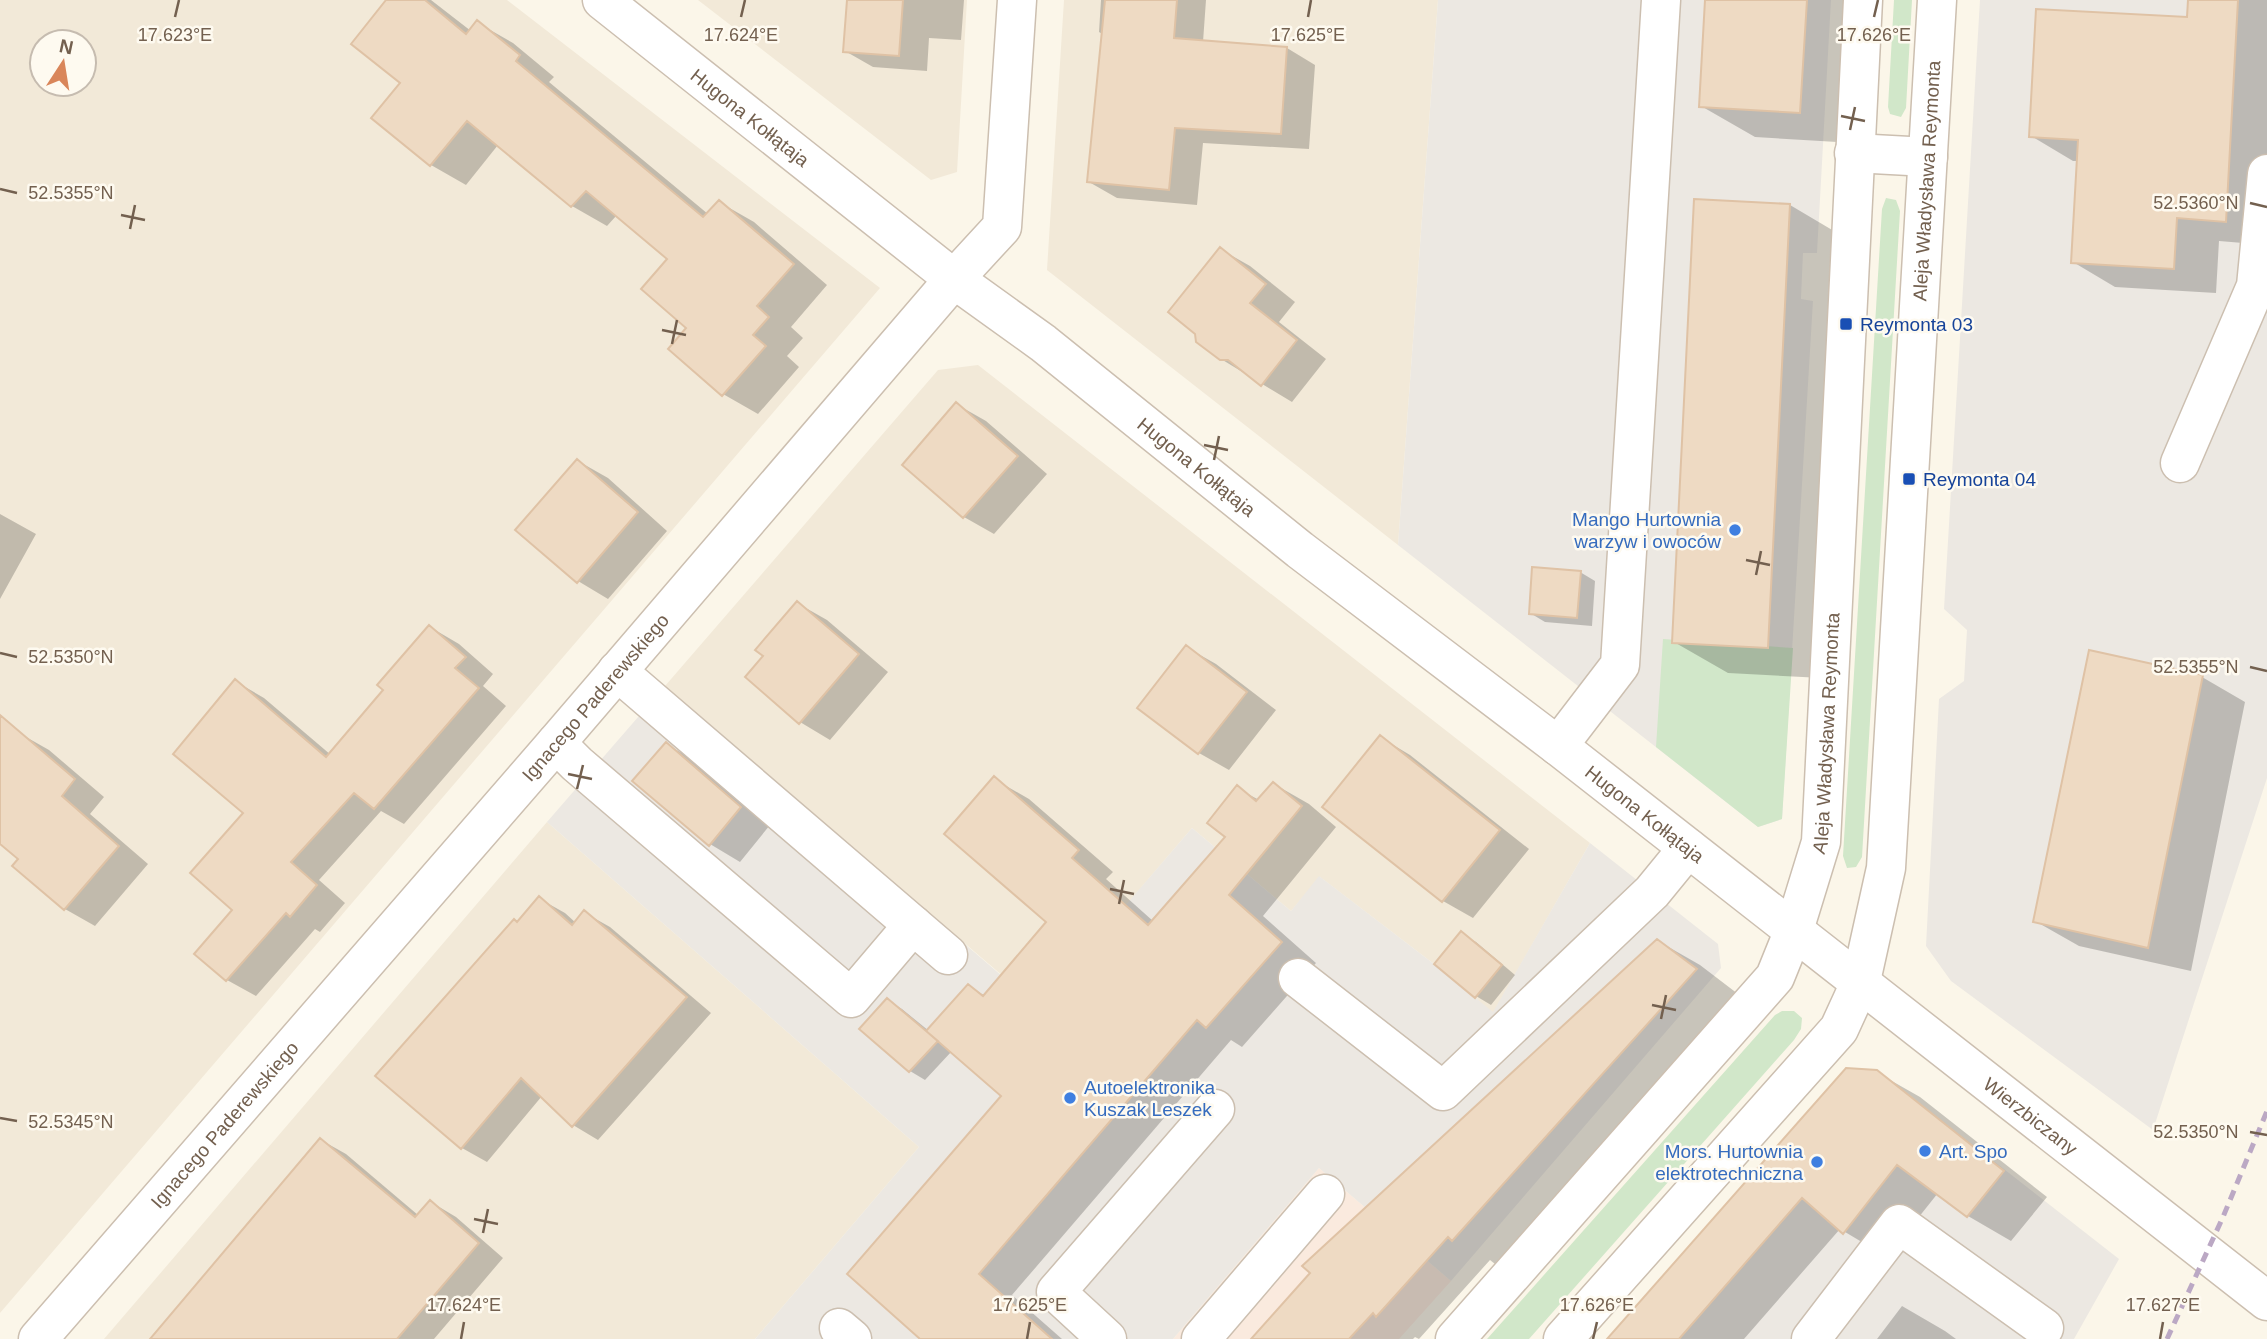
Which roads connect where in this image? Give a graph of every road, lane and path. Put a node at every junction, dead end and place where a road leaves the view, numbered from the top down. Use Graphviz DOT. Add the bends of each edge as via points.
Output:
graph roads {
  1 [pos="602,0"];
  2 [pos="1017,0"];
  3 [pos="1661,0"];
  4 [pos="1863,0"];
  5 [pos="1937,0"];
  6 [pos="1854,153"];
  7 [pos="1928,157"];
  8 [pos="2267,174"];
  9 [pos="954,279"];
  10 [pos="2180,463"];
  11 [pos="617,671"];
  12 [pos="556,743"];
  13 [pos="1558,746"];
  14 [pos="1688,848"];
  15 [pos="913,925"];
  16 [pos="1794,930"];
  17 [pos="948,955"];
  18 [pos="1298,978"];
  19 [pos="1861,981"];
  20 [pos="1215,1108"];
  21 [pos="1325,1194"];
  22 [pos="2267,1301"];
  23 [pos="2044,1328"];
  24 [pos="38,1339"];
  25 [pos="1107,1339"];
  26 [pos="1201,1339"];
  27 [pos="1454,1339"];
  28 [pos="1563,1339"];
  29 [pos="1811,1339"];
  1 -- 9 [label="street, Hugona Kołłątaja"];
  2 -- 9 [label="street, Ignacego Paderewskiego" via="1002,228"];
  3 -- 13 [label="street" via="1620,665"];
  4 -- 6 [label="street, Aleja Władysława Reymonta"];
  5 -- 7 [label="street, Aleja Władysława Reymonta"];
  6 -- 7 [label="street"];
  6 -- 16 [label="street, Aleja Władysława Reymonta" via="1821,842"];
  7 -- 19 [label="street, Aleja Władysława Reymonta" via="1886,868"];
  8 -- 10 [label="street" via="2256,286"];
  9 -- 11 [label="street, Ignacego Paderewskiego"];
  9 -- 13 [label="street, Hugona Kołłątaja" via="1043,343 1300,550"];
  11 -- 12 [label="street, Ignacego Paderewskiego"];
  11 -- 15 [label="street"];
  12 -- 15 [label="street" via="851,998"];
  12 -- 24 [label="street, Ignacego Paderewskiego"];
  13 -- 14 [label="street, Hugona Kołłątaja"];
  14 -- 16 [label="street, Hugona Kołłątaja"];
  14 -- 18 [label="street" via="1653,892 1443,1091"];
  15 -- 17 [label="street"];
  16 -- 19 [label="street, Wierzbiczany"];
  16 -- 27 [label="street, Aleja Władysława Reymonta" via="1775,977"];
  19 -- 22 [label="street, Wierzbiczany"];
  19 -- 28 [label="street, Aleja Władysława Reymonta" via="1839,1029"];
  20 -- 25 [label="street" via="1056,1292"];
  21 -- 26 [label="street"];
  23 -- 29 [label="street" via="1899,1224"];
}
